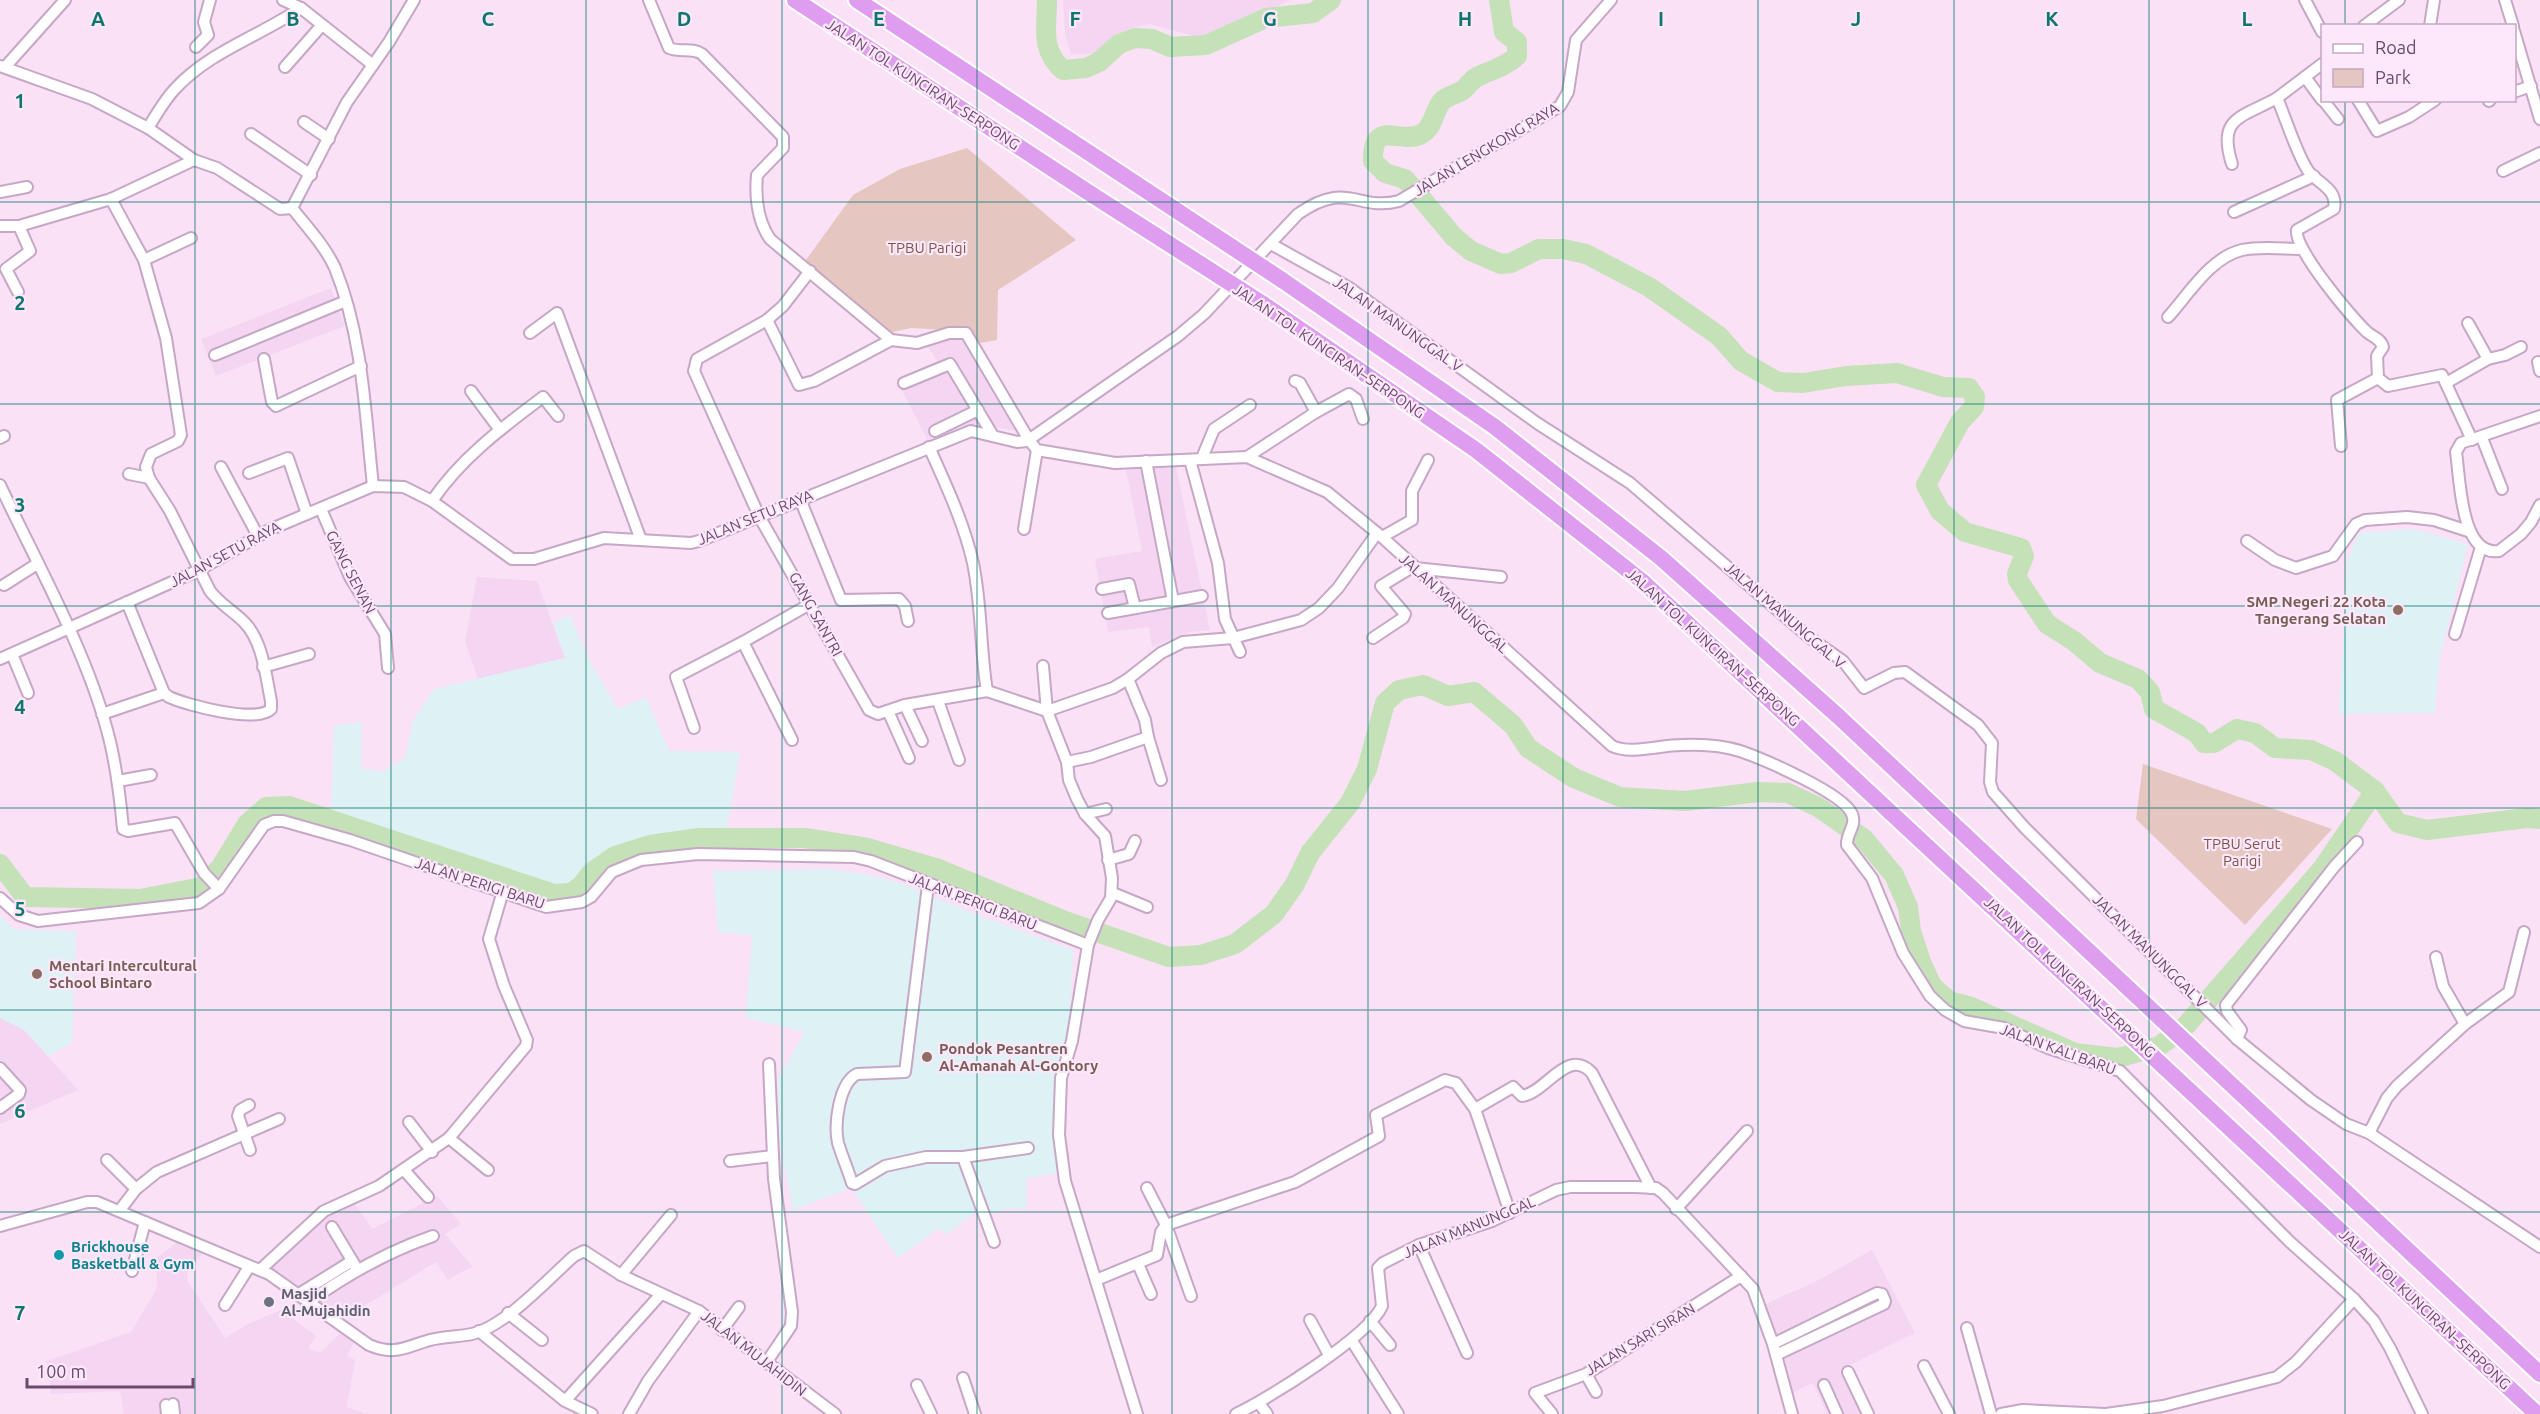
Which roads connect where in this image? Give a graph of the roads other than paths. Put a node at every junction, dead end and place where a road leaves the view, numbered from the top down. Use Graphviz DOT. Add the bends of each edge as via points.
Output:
graph roads {
  1 [pos="65,0"];
  2 [pos="210,0"];
  3 [pos="283,0"];
  4 [pos="414,0"];
  5 [pos="649,0"];
  6 [pos="795,0"];
  7 [pos="857,0"];
  8 [pos="1611,0"];
  9 [pos="2305,0"];
  10 [pos="2399,0"];
  11 [pos="2434,0"];
  12 [pos="2505,0"];
  13 [pos="302,8"];
  14 [pos="2367,24"];
  15 [pos="2430,24"];
  16 [pos="2512,24"];
  17 [pos="322,25"];
  18 [pos="2321,30"];
  19 [pos="2516,37"];
  20 [pos="196,47"];
  21 [pos="373,65"];
  22 [pos="2321,65"];
  23 [pos="3,66"];
  24 [pos="285,67"];
  25 [pos="2305,77"];
  26 [pos="2531,86"];
  27 [pos="2516,91"];
  28 [pos="2321,97"];
  29 [pos="2277,98"];
  30 [pos="2325,102"];
  31 [pos="2359,102"];
  32 [pos="2432,102"];
  33 [pos="2338,119"];
  34 [pos="2540,119"];
  35 [pos="304,122"];
  36 [pos="148,128"];
  37 [pos="251,134"];
  38 [pos="329,139"];
  39 [pos="2540,153"];
  40 [pos="194,160"];
  41 [pos="2232,164"];
  42 [pos="2503,171"];
  43 [pos="311,175"];
  44 [pos="2314,176"];
  45 [pos="27,187"];
  46 [pos="0,192"];
  47 [pos="111,199"];
  48 [pos="292,208"];
  49 [pos="2234,212"];
  50 [pos="0,226"];
  51 [pos="19,226"];
  52 [pos="190,238"];
  53 [pos="1271,244"];
  54 [pos="2302,249"];
  55 [pos="144,260"];
  56 [pos="810,271"];
  57 [pos="18,292"];
  58 [pos="346,301"];
  59 [pos="2168,317"];
  60 [pos="767,320"];
  61 [pos="2468,323"];
  62 [pos="530,333"];
  63 [pos="891,340"];
  64 [pos="2521,347"];
  65 [pos="215,355"];
  66 [pos="264,359"];
  67 [pos="2488,359"];
  68 [pos="361,366"];
  69 [pos="2378,378"];
  70 [pos="1295,381"];
  71 [pos="904,383"];
  72 [pos="2446,383"];
  73 [pos="471,391"];
  74 [pos="1250,405"];
  75 [pos="978,410"];
  76 [pos="1316,412"];
  77 [pos="558,416"];
  78 [pos="2540,416"];
  79 [pos="1363,419"];
  80 [pos="500,430"];
  81 [pos="935,431"];
  82 [pos="992,434"];
  83 [pos="2477,439"];
  84 [pos="1029,440"];
  85 [pos="2341,446"];
  86 [pos="929,447"];
  87 [pos="1037,450"];
  88 [pos="1247,457"];
  89 [pos="1202,458"];
  90 [pos="1190,460"];
  91 [pos="1428,460"];
  92 [pos="1146,462"];
  93 [pos="221,467"];
  94 [pos="249,473"];
  95 [pos="129,474"];
  96 [pos="149,478"];
  97 [pos="0,485"];
  98 [pos="373,486"];
  99 [pos="2502,489"];
  100 [pos="800,500"];
  101 [pos="432,501"];
  102 [pos="2540,505"];
  103 [pos="321,509"];
  104 [pos="307,514"];
  105 [pos="759,516"];
  106 [pos="1024,529"];
  107 [pos="2468,531"];
  108 [pos="1380,535"];
  109 [pos="258,536"];
  110 [pos="641,540"];
  111 [pos="2247,541"];
  112 [pos="2481,547"];
  113 [pos="37,564"];
  114 [pos="1414,567"];
  115 [pos="199,570"];
  116 [pos="1501,577"];
  117 [pos="4,585"];
  118 [pos="1102,589"];
  119 [pos="1202,596"];
  120 [pos="1173,601"];
  121 [pos="127,602"];
  122 [pos="810,604"];
  123 [pos="1135,608"];
  124 [pos="1108,613"];
  125 [pos="908,621"];
  126 [pos="68,628"];
  127 [pos="2455,634"];
  128 [pos="1233,638"];
  129 [pos="1373,638"];
  130 [pos="743,642"];
  131 [pos="1240,652"];
  132 [pos="12,654"];
  133 [pos="309,654"];
  134 [pos="0,659"];
  135 [pos="1043,666"];
  136 [pos="263,667"];
  137 [pos="388,668"];
  138 [pos="1128,679"];
  139 [pos="987,691"];
  140 [pos="28,693"];
  141 [pos="164,693"];
  142 [pos="938,701"];
  143 [pos="905,705"];
  144 [pos="888,711"];
  145 [pos="1047,711"];
  146 [pos="102,714"];
  147 [pos="694,728"];
  148 [pos="1148,737"];
  149 [pos="792,741"];
  150 [pos="922,741"];
  151 [pos="909,758"];
  152 [pos="959,760"];
  153 [pos="1067,762"];
  154 [pos="151,775"];
  155 [pos="1161,780"];
  156 [pos="118,781"];
  157 [pos="1106,809"];
  158 [pos="1085,814"];
  159 [pos="1846,839"];
  160 [pos="1135,841"];
  161 [pos="2357,842"];
  162 [pos="1108,860"];
  163 [pos="928,885"];
  164 [pos="217,887"];
  165 [pos="503,891"];
  166 [pos="1113,893"];
  167 [pos="0,897"];
  168 [pos="1147,907"];
  169 [pos="2524,932"];
  170 [pos="1090,940"];
  171 [pos="2436,957"];
  172 [pos="2466,1024"];
  173 [pos="2237,1039"];
  174 [pos="769,1064"];
  175 [pos="0,1068"];
  176 [pos="249,1105"];
  177 [pos="0,1108"];
  178 [pos="1476,1109"];
  179 [pos="279,1119"];
  180 [pos="409,1122"];
  181 [pos="1747,1131"];
  182 [pos="2369,1133"];
  183 [pos="243,1134"];
  184 [pos="449,1138"];
  185 [pos="1028,1148"];
  186 [pos="250,1150"];
  187 [pos="432,1152"];
  188 [pos="773,1156"];
  189 [pos="963,1157"];
  190 [pos="107,1160"];
  191 [pos="730,1161"];
  192 [pos="404,1170"];
  193 [pos="488,1170"];
  194 [pos="1147,1188"];
  195 [pos="1651,1188"];
  196 [pos="136,1189"];
  197 [pos="428,1197"];
  198 [pos="1676,1209"];
  199 [pos="120,1210"];
  200 [pos="1510,1213"];
  201 [pos="671,1215"];
  202 [pos="145,1222"];
  203 [pos="1166,1225"];
  204 [pos="0,1226"];
  205 [pos="332,1227"];
  206 [pos="433,1236"];
  207 [pos="994,1242"];
  208 [pos="1419,1245"];
  209 [pos="2540,1247"];
  210 [pos="1137,1264"];
  211 [pos="355,1265"];
  212 [pos="249,1267"];
  213 [pos="132,1270"];
  214 [pos="260,1270"];
  215 [pos="621,1275"];
  216 [pos="1741,1276"];
  217 [pos="1096,1280"];
  218 [pos="300,1294"];
  219 [pos="661,1294"];
  220 [pos="1151,1294"];
  221 [pos="1191,1296"];
  222 [pos="2354,1299"];
  223 [pos="310,1301"];
  224 [pos="225,1305"];
  225 [pos="739,1307"];
  226 [pos="699,1311"];
  227 [pos="508,1313"];
  228 [pos="1310,1320"];
  229 [pos="1370,1321"];
  230 [pos="1967,1328"];
  231 [pos="722,1330"];
  232 [pos="479,1331"];
  233 [pos="542,1340"];
  234 [pos="1352,1341"];
  235 [pos="1390,1345"];
  236 [pos="1775,1350"];
  237 [pos="1467,1353"];
  238 [pos="1329,1355"];
  239 [pos="766,1363"];
  240 [pos="1924,1366"];
  241 [pos="1848,1372"];
  242 [pos="1586,1374"];
  243 [pos="2540,1374"];
  244 [pos="963,1378"];
  245 [pos="917,1385"];
  246 [pos="1824,1385"];
  247 [pos="1596,1392"];
  248 [pos="565,1401"];
  249 [pos="1259,1403"];
  250 [pos="826,1412"];
  251 [pos="2065,1413"];
  252 [pos="592,1414"];
  253 [pos="629,1414"];
  254 [pos="931,1414"];
  255 [pos="975,1414"];
  256 [pos="1137,1414"];
  257 [pos="1236,1414"];
  258 [pos="1267,1414"];
  259 [pos="1398,1414"];
  260 [pos="1552,1414"];
  261 [pos="1792,1414"];
  262 [pos="1837,1414"];
  263 [pos="1868,1414"];
  264 [pos="1949,1414"];
  265 [pos="1991,1414"];
  266 [pos="2001,1414"];
  267 [pos="2106,1414"];
  268 [pos="2422,1414"];
  269 [pos="2537,1414"];
  1 -- 23 [label="street"];
  2 -- 20 [label="street" via="204,22 208,35"];
  3 -- 13 [label="street"];
  4 -- 21 [label="street"];
  5 -- 56 [label="street" via="669,48 702,54 783,137 783,148 757,175 756,193 763,228 770,239"];
  6 -- 269 [label="highway, JALAN TOL KUNCIRAN–SERPONG, bridge" via="1263,304 1476,450 1643,582"];
  7 -- 243 [label="highway, JALAN TOL KUNCIRAN–SERPONG, bridge" via="1282,280 1495,427 1661,558 1839,717"];
  8 -- 53 [label="street, JALAN LENGKONG RAYA" via="1576,40 1568,92 1560,106 1399,201 1333,196 1315,202 1298,214"];
  9 -- 18 [label="street"];
  10 -- 14 [label="street"];
  11 -- 15 [label="street"];
  12 -- 16 [label="street"];
  13 -- 17 [label="street"];
  13 -- 36 [label="street" via="189,76 164,102"];
  17 -- 21 [label="street"];
  17 -- 24 [label="street"];
  19 -- 26 [label="street"];
  21 -- 38 [label="street" via="346,102"];
  22 -- 25 [label="street"];
  23 -- 36 [label="street" via="92,99"];
  25 -- 28 [label="street"];
  25 -- 29 [label="street"];
  26 -- 27 [label="street"];
  26 -- 34 [label="street"];
  29 -- 41 [label="street" via="2228,128"];
  29 -- 44 [label="street" via="2306,167"];
  30 -- 33 [label="street"];
  31 -- 32 [label="street" via="2376,131"];
  35 -- 38 [label="street"];
  36 -- 40 [label="street"];
  37 -- 43 [label="street"];
  38 -- 43 [label="street"];
  39 -- 42 [label="street"];
  40 -- 47 [label="street"];
  40 -- 48 [label="street" via="217,168 280,208"];
  43 -- 48 [label="street"];
  44 -- 49 [label="street"];
  44 -- 54 [label="street" via="2329,189 2335,207 2297,230"];
  45 -- 46 [label="street"];
  47 -- 51 [label="street"];
  47 -- 55 [label="street"];
  48 -- 58 [label="street" via="334,267"];
  50 -- 51 [label="street"];
  51 -- 57 [label="street" via="30,252 6,269"];
  52 -- 55 [label="street"];
  53 -- 84 [label="street" via="1178,336"];
  53 -- 173 [label="street, JALAN MANUNGGAL V" via="1348,287 1538,423 1630,483 1810,638 1843,661 1864,688 1894,673 1905,672 1978,725 1992,743 1993,792"];
  54 -- 59 [label="street" via="2231,253 2218,261"];
  54 -- 69 [label="street" via="2366,331 2382,342 2377,356"];
  55 -- 96 [label="street" via="166,338 181,435 178,441 151,454 146,467"];
  56 -- 60 [label="street"];
  56 -- 63 [label="street"];
  58 -- 65 [label="street"];
  58 -- 68 [label="street"];
  60 -- 63 [label="street" via="799,385"];
  60 -- 105 [label="street, GANG SANTRI" via="697,360 693,368"];
  61 -- 67 [label="street"];
  62 -- 110 [label="street" via="557,313"];
  63 -- 84 [label="street" via="917,343 949,333 966,333"];
  64 -- 67 [label="street"];
  66 -- 68 [label="street" via="276,406"];
  67 -- 72 [label="street"];
  68 -- 98 [label="street"];
  69 -- 72 [label="street" via="2390,386 2440,374"];
  69 -- 85 [label="street" via="2337,400"];
  70 -- 76 [label="street" via="1300,383"];
  71 -- 75 [label="street" via="950,364"];
  72 -- 83 [label="street"];
  73 -- 80 [label="street"];
  74 -- 89 [label="street" via="1214,429"];
  75 -- 81 [label="street"];
  75 -- 82 [label="street"];
  76 -- 79 [label="street" via="1351,394"];
  76 -- 88 [label="street"];
  77 -- 80 [label="street" via="543,397"];
  78 -- 83 [label="street"];
  80 -- 101 [label="street" via="448,476"];
  82 -- 84 [label="street, JALAN SETU RAYA" via="1021,443"];
  82 -- 86 [label="street, JALAN SETU RAYA" via="971,431"];
  83 -- 99 [label="street"];
  83 -- 107 [label="street" via="2461,443 2456,452"];
  84 -- 87 [label="street"];
  86 -- 100 [label="street, JALAN SETU RAYA"];
  86 -- 139 [label="street" via="973,564"];
  87 -- 92 [label="street, JALAN MANUNGGAL" via="1114,463"];
  87 -- 106 [label="street"];
  88 -- 89 [label="street, JALAN MANUNGGAL"];
  88 -- 108 [label="street, JALAN MANUNGGAL" via="1327,492"];
  89 -- 90 [label="street, JALAN MANUNGGAL"];
  90 -- 92 [label="street, JALAN MANUNGGAL"];
  90 -- 128 [label="street" via="1218,563 1225,619"];
  91 -- 108 [label="street" via="1412,491 1412,520"];
  92 -- 120 [label="street"];
  93 -- 109 [label="street"];
  94 -- 104 [label="street" via="288,458"];
  95 -- 96 [label="street"];
  96 -- 115 [label="street"];
  97 -- 113 [label="street"];
  98 -- 101 [label="street, JALAN SETU RAYA" via="404,487"];
  98 -- 103 [label="street, JALAN SETU RAYA"];
  100 -- 105 [label="street, JALAN SETU RAYA"];
  100 -- 125 [label="street" via="841,600 899,599"];
  101 -- 110 [label="street, JALAN SETU RAYA" via="506,556 528,560 593,540"];
  102 -- 112 [label="street" via="2526,528 2499,551"];
  103 -- 104 [label="street, JALAN SETU RAYA"];
  103 -- 137 [label="street, GANG SENAN" via="350,577 385,634"];
  104 -- 109 [label="street, JALAN SETU RAYA"];
  105 -- 110 [label="street, JALAN SETU RAYA" via="691,543"];
  105 -- 122 [label="street, GANG SANTRI"];
  107 -- 111 [label="street" via="2416,518 2365,520 2356,524 2333,556 2296,568 2275,560"];
  107 -- 112 [label="street"];
  108 -- 114 [label="street, JALAN MANUNGGAL"];
  108 -- 128 [label="street" via="1319,608 1301,620"];
  109 -- 115 [label="street, JALAN SETU RAYA"];
  112 -- 127 [label="street"];
  113 -- 117 [label="street"];
  113 -- 126 [label="street"];
  114 -- 116 [label="street"];
  114 -- 129 [label="street" via="1381,586 1405,614"];
  114 -- 159 [label="street, JALAN MANUNGGAL" via="1612,746 1624,749 1681,745 1741,751 1820,788 1850,811 1854,823"];
  115 -- 121 [label="street, JALAN SETU RAYA"];
  115 -- 136 [label="street" via="218,602 246,624 258,645"];
  118 -- 123 [label="street" via="1129,584"];
  119 -- 120 [label="street"];
  120 -- 123 [label="street"];
  121 -- 126 [label="street, JALAN SETU RAYA"];
  121 -- 141 [label="street"];
  122 -- 130 [label="street"];
  122 -- 144 [label="street, GANG SANTRI" via="873,713"];
  123 -- 124 [label="street"];
  126 -- 132 [label="street, JALAN SETU RAYA"];
  126 -- 146 [label="street"];
  128 -- 131 [label="street"];
  128 -- 138 [label="street" via="1176,645"];
  130 -- 147 [label="street" via="676,677"];
  130 -- 149 [label="street"];
  132 -- 134 [label="street, JALAN SETU RAYA"];
  132 -- 140 [label="street"];
  133 -- 136 [label="street"];
  135 -- 145 [label="street"];
  136 -- 141 [label="street" via="272,701 271,709 264,713 204,709"];
  138 -- 145 [label="street"];
  138 -- 148 [label="street"];
  139 -- 142 [label="street"];
  139 -- 145 [label="street"];
  141 -- 146 [label="street"];
  142 -- 143 [label="street"];
  142 -- 152 [label="street"];
  143 -- 144 [label="street"];
  143 -- 150 [label="street"];
  144 -- 151 [label="street"];
  145 -- 153 [label="street"];
  146 -- 156 [label="street"];
  148 -- 153 [label="street"];
  148 -- 155 [label="street"];
  153 -- 158 [label="street" via="1070,780"];
  154 -- 156 [label="street"];
  156 -- 164 [label="street" via="124,831 175,823 204,873"];
  157 -- 158 [label="street"];
  158 -- 162 [label="street" via="1105,836"];
  159 -- 222 [label="street, JALAN KALI BARU" via="1872,878 1914,975 1945,1010 1964,1020 2004,1028 2048,1048 2120,1071 2290,1242"];
  160 -- 162 [label="street" via="1129,855"];
  161 -- 173 [label="street" via="2226,1005 2241,1030"];
  162 -- 166 [label="street"];
  163 -- 165 [label="street, JALAN PERIGI BARU" via="854,857 698,854 641,860 612,872 591,897 576,905 546,907"];
  163 -- 170 [label="street, JALAN PERIGI BARU"];
  163 -- 189 [label="street" via="905,1072 851,1077 843,1092 836,1130 855,1184 885,1166 926,1157"];
  164 -- 165 [label="street, JALAN PERIGI BARU" via="260,830 274,821 350,840"];
  164 -- 167 [label="street, JALAN PERIGI BARU" via="208,899 190,906 38,921 19,915"];
  165 -- 184 [label="street" via="489,939 527,1044"];
  166 -- 168 [label="street"];
  166 -- 170 [label="street"];
  169 -- 172 [label="street" via="2509,992"];
  170 -- 217 [label="street" via="1072,1041 1061,1078 1059,1135 1065,1182"];
  171 -- 172 [label="street" via="2443,986"];
  172 -- 182 [label="street" via="2397,1086"];
  173 -- 182 [label="street, JALAN MANUNGGAL V" via="2311,1100 2346,1124"];
  174 -- 188 [label="street"];
  175 -- 177 [label="street" via="20,1090"];
  176 -- 183 [label="street" via="238,1112"];
  178 -- 195 [label="street" via="1513,1087 1522,1096 1539,1090 1564,1068 1581,1064 1592,1073"];
  178 -- 200 [label="street"];
  178 -- 203 [label="street" via="1456,1083 1445,1080 1376,1114 1379,1136 1295,1182"];
  179 -- 183 [label="street"];
  180 -- 187 [label="street"];
  181 -- 198 [label="street"];
  182 -- 209 [label="street, JALAN MANUNGGAL V"];
  183 -- 186 [label="street"];
  183 -- 196 [label="street" via="157,1172"];
  184 -- 187 [label="street"];
  184 -- 193 [label="street"];
  185 -- 189 [label="street"];
  187 -- 192 [label="street"];
  188 -- 191 [label="street"];
  188 -- 239 [label="street" via="792,1312 790,1326"];
  189 -- 207 [label="street"];
  190 -- 196 [label="street"];
  192 -- 197 [label="street"];
  192 -- 214 [label="street" via="324,1211"];
  194 -- 203 [label="street"];
  195 -- 198 [label="street" via="1663,1193"];
  195 -- 200 [label="street, JALAN MANUNGGAL" via="1570,1187"];
  196 -- 199 [label="street"];
  198 -- 216 [label="street"];
  199 -- 202 [label="street, JALAN MUJAHIDIN"];
  199 -- 204 [label="street, JALAN MUJAHIDIN" via="93,1201"];
  200 -- 208 [label="street, JALAN MANUNGGAL"];
  201 -- 215 [label="street"];
  202 -- 212 [label="street, JALAN MUJAHIDIN"];
  202 -- 213 [label="street"];
  203 -- 210 [label="street" via="1157,1255"];
  203 -- 221 [label="street"];
  205 -- 211 [label="street"];
  206 -- 211 [label="street"];
  208 -- 229 [label="street, JALAN MANUNGGAL" via="1378,1268 1382,1306"];
  208 -- 237 [label="street"];
  210 -- 217 [label="street"];
  210 -- 220 [label="street"];
  211 -- 218 [label="street"];
  211 -- 223 [label="street"];
  212 -- 214 [label="street, JALAN MUJAHIDIN"];
  212 -- 224 [label="street"];
  214 -- 218 [label="street, JALAN MUJAHIDIN"];
  215 -- 219 [label="street, JALAN MUJAHIDIN"];
  215 -- 227 [label="street, JALAN MUJAHIDIN" via="581,1252"];
  216 -- 236 [label="street" via="1753,1289"];
  216 -- 242 [label="street, JALAN SARI SIRAN"];
  217 -- 256 [label="street"];
  218 -- 223 [label="street, JALAN MUJAHIDIN"];
  219 -- 226 [label="street, JALAN MUJAHIDIN"];
  219 -- 248 [label="street"];
  222 -- 267 [label="street" via="2277,1377 2163,1407"];
  222 -- 268 [label="street, JALAN KALI BARU" via="2390,1347"];
  223 -- 232 [label="street, JALAN MUJAHIDIN" via="369,1345 384,1351"];
  225 -- 231 [label="street"];
  226 -- 231 [label="street, JALAN MUJAHIDIN"];
  226 -- 253 [label="street"];
  227 -- 232 [label="street, JALAN MUJAHIDIN"];
  227 -- 233 [label="street"];
  228 -- 238 [label="street"];
  229 -- 234 [label="street, JALAN MANUNGGAL"];
  229 -- 235 [label="street"];
  230 -- 265 [label="street"];
  231 -- 239 [label="street, JALAN MUJAHIDIN"];
  232 -- 248 [label="street"];
  234 -- 238 [label="street, JALAN MANUNGGAL"];
  234 -- 259 [label="street"];
  236 -- 236 [label="street" via="1877,1293 1882,1294 1884,1305"];
  236 -- 261 [label="street"];
  238 -- 249 [label="street, JALAN MANUNGGAL"];
  239 -- 250 [label="street, JALAN MUJAHIDIN"];
  240 -- 264 [label="street"];
  241 -- 263 [label="street"];
  242 -- 247 [label="street"];
  242 -- 260 [label="street, JALAN SARI SIRAN" via="1535,1393"];
  244 -- 255 [label="street"];
  245 -- 254 [label="street"];
  246 -- 262 [label="street"];
  248 -- 252 [label="street"];
  249 -- 257 [label="street, JALAN MANUNGGAL"];
  249 -- 258 [label="street"];
  251 -- 266 [label="street" via="2023,1410"];
  251 -- 267 [label="street"];
}
